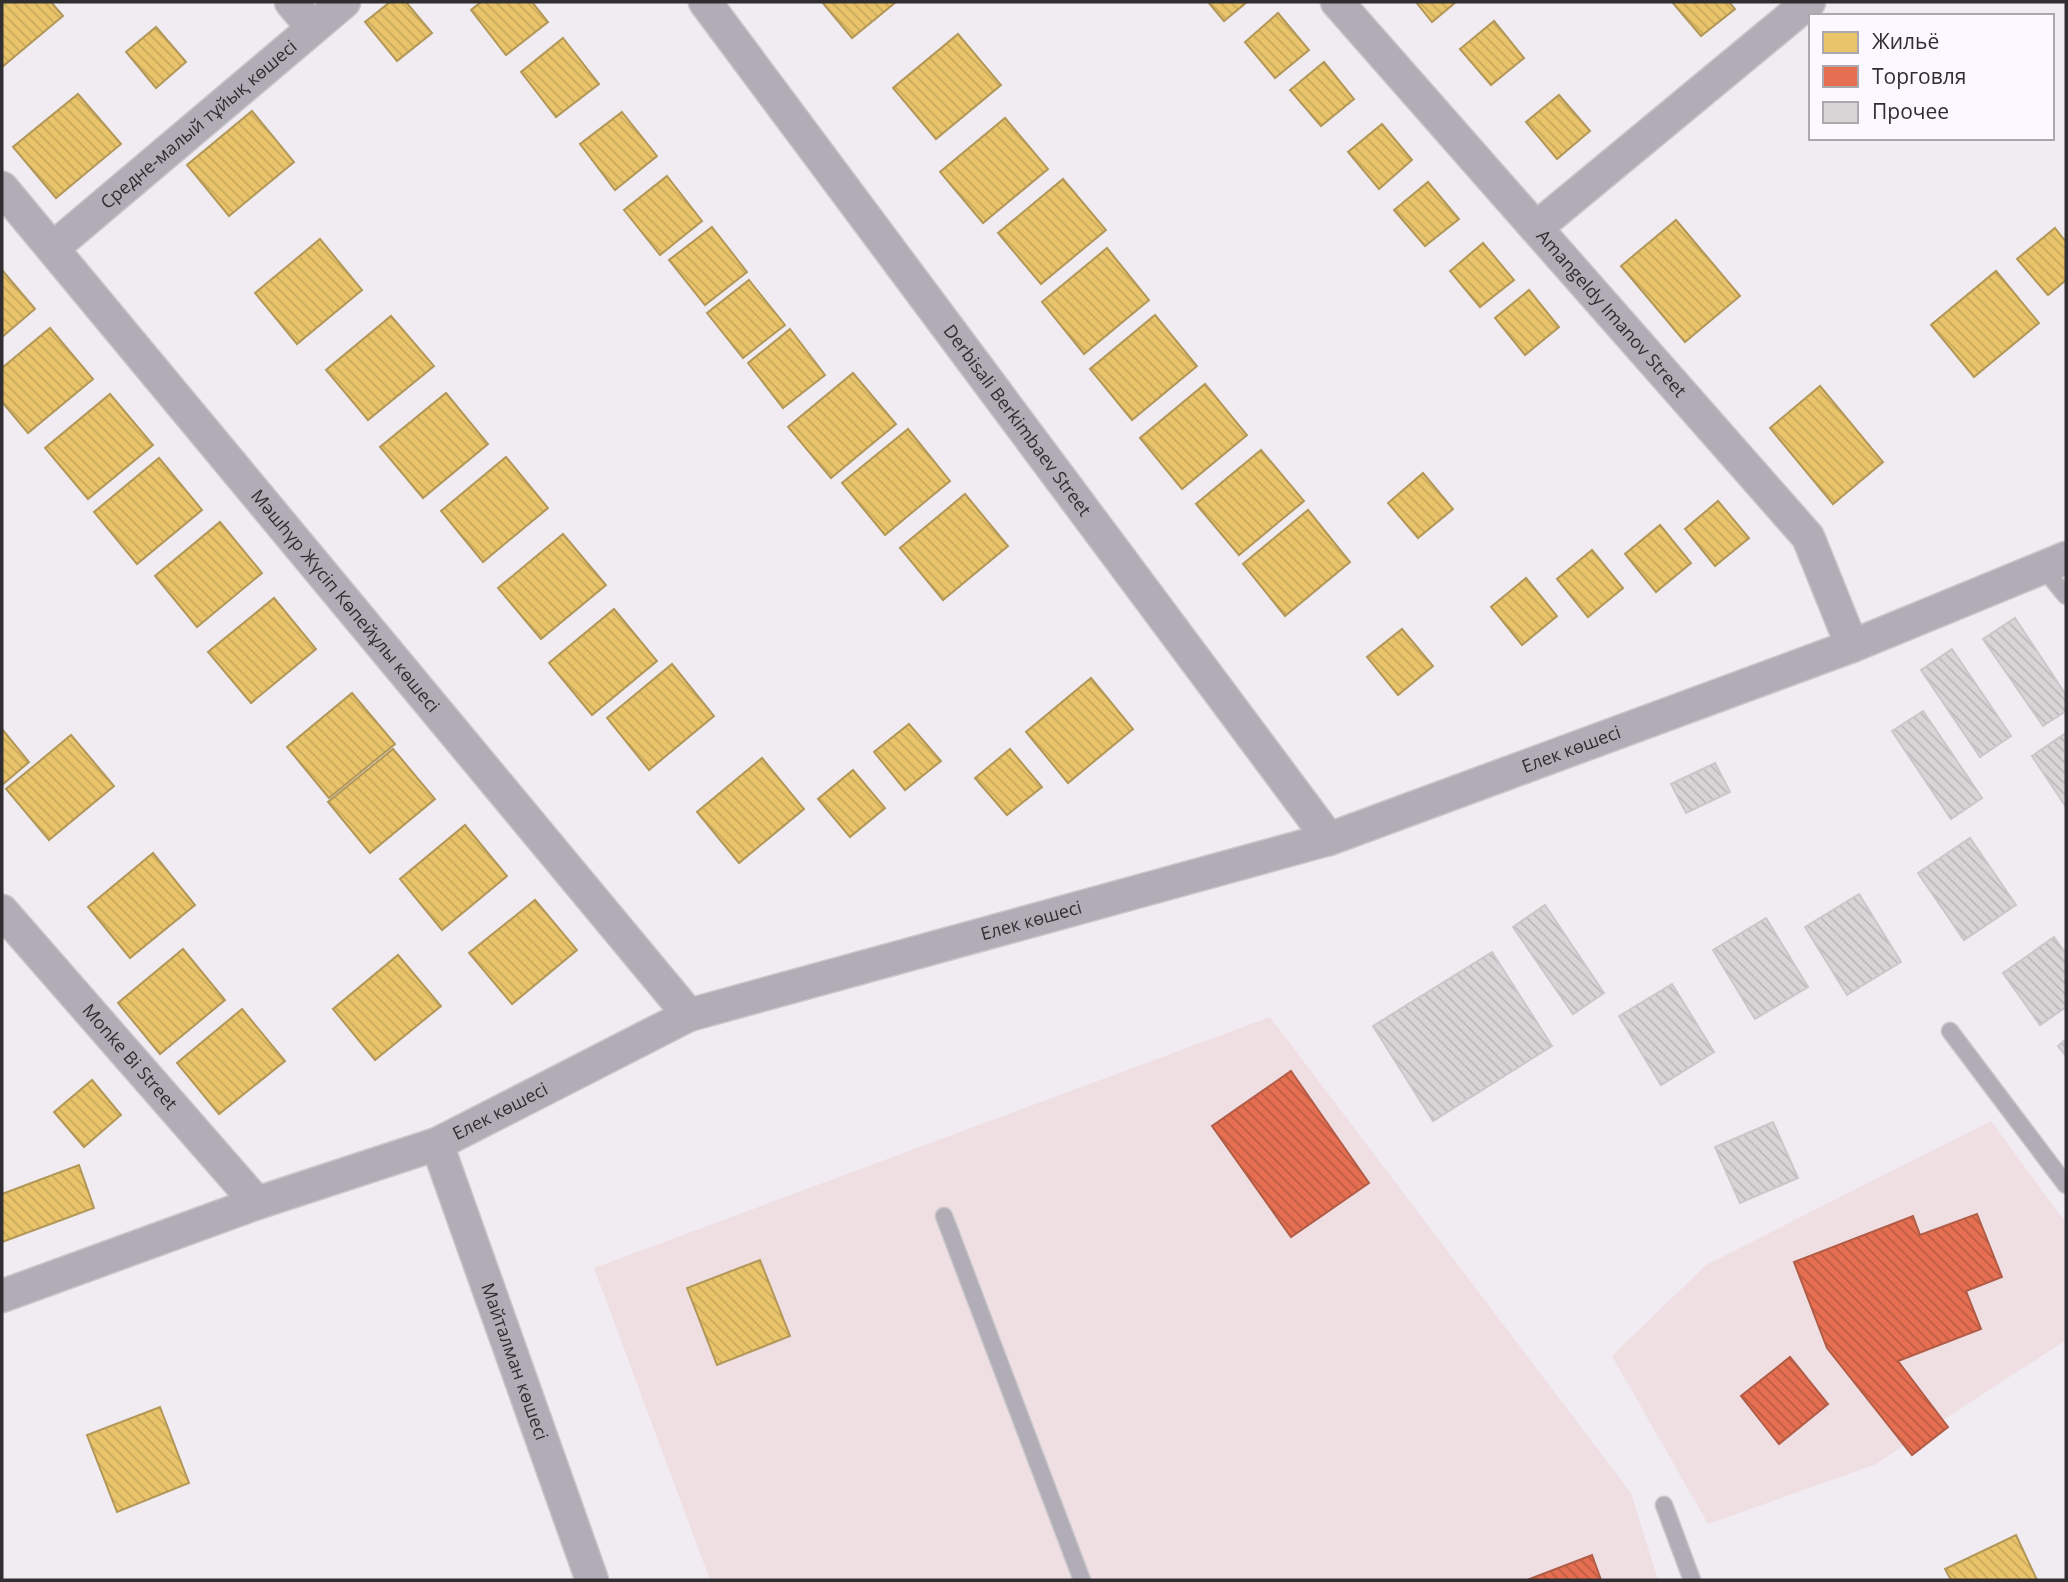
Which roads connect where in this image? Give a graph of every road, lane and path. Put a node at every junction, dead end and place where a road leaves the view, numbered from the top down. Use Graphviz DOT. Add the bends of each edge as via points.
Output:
graph roads {
  1 [pos="291,2"];
  2 [pos="344,2"];
  3 [pos="705,2"];
  4 [pos="1337,2"];
  5 [pos="1809,2"];
  6 [pos="312,27"];
  7 [pos="2,188"];
  8 [pos="1536,228"];
  9 [pos="53,248"];
  10 [pos="2055,563"];
  11 [pos="2066,596"];
  12 [pos="1852,646"];
  13 [pos="1329,839"];
  14 [pos="2,911"];
  15 [pos="689,1014"];
  16 [pos="1950,1031"];
  17 [pos="437,1144"];
  18 [pos="2066,1185"];
  19 [pos="257,1203"];
  20 [pos="944,1216"];
  21 [pos="2,1296"];
  22 [pos="1664,1504"];
  23 [pos="592,1580"];
  24 [pos="1082,1580"];
  25 [pos="1692,1580"];
  1 -- 6 [label="street"];
  2 -- 6 [label="street, Средне-малый тұйық көшесі"];
  3 -- 13 [label="street, Derbisali Berkimbaev Street"];
  4 -- 8 [label="street, Amangeldy Imanov Street"];
  5 -- 8 [label="street"];
  6 -- 9 [label="street, Средне-малый тұйық көшесі"];
  7 -- 9 [label="street, Мәшһүр Жүсіп Көпейұлы көшесі"];
  8 -- 12 [label="street, Amangeldy Imanov Street" via="1808,537"];
  9 -- 15 [label="street, Мәшһүр Жүсіп Көпейұлы көшесі"];
  10 -- 11 [label="lane"];
  10 -- 12 [label="street, Елек көшесі"];
  12 -- 13 [label="street, Елек көшесі"];
  13 -- 15 [label="street, Елек көшесі"];
  14 -- 19 [label="street, Monke Bi Street"];
  15 -- 17 [label="street, Елек көшесі"];
  16 -- 18 [label="lane"];
  17 -- 19 [label="street, Елек көшесі"];
  17 -- 23 [label="street, Майталман көшесі"];
  19 -- 21 [label="street, Елек көшесі"];
  20 -- 24 [label="lane"];
  22 -- 25 [label="lane"];
}
